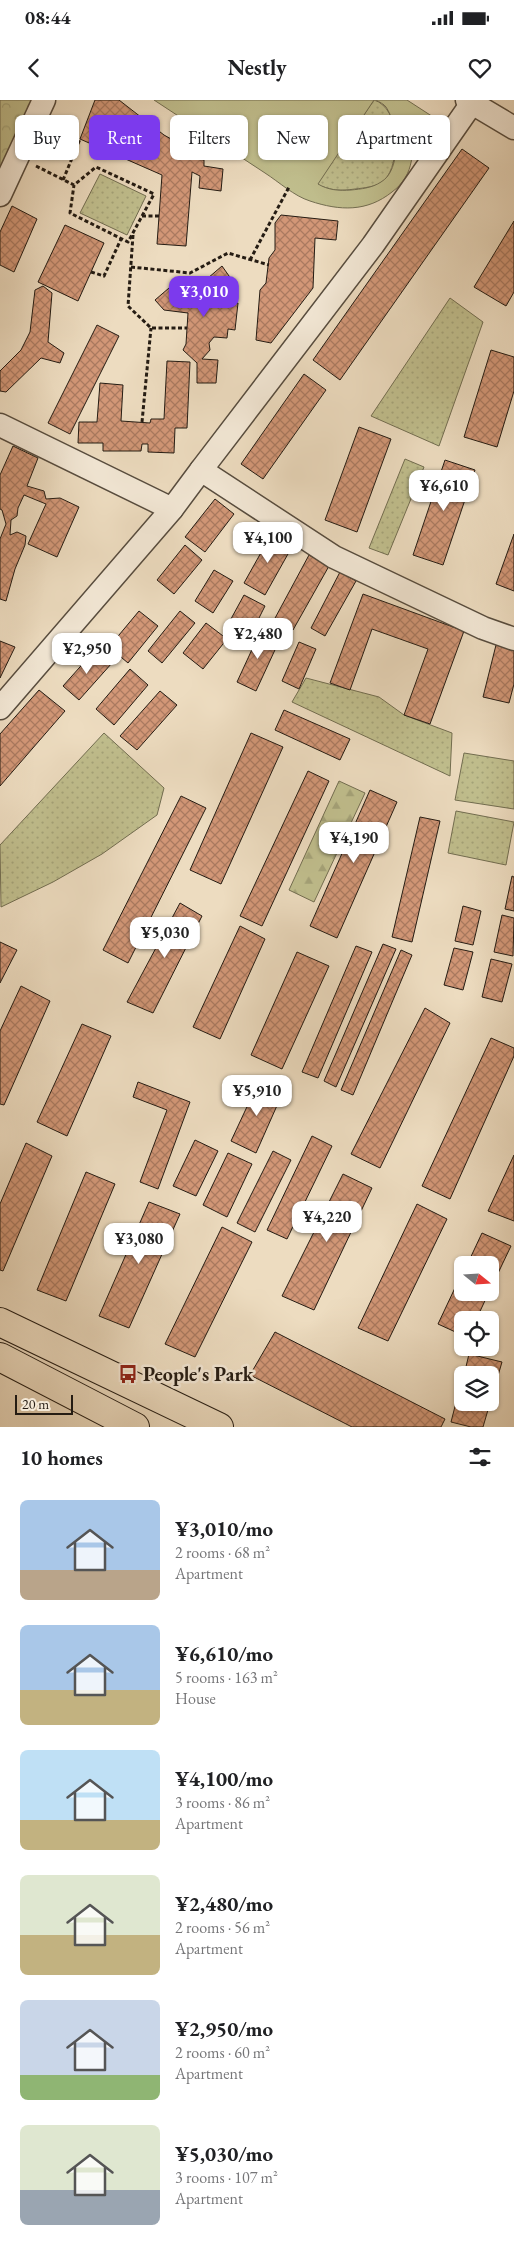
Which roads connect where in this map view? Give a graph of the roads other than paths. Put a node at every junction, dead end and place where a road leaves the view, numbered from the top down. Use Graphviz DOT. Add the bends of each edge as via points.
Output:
graph roads {
  1 [pos="44,100"];
  2 [pos="469,102"];
  3 [pos="514,128"];
  4 [pos="0,195"];
  5 [pos="0,425"];
  6 [pos="201,470"];
  7 [pos="172,509"];
  8 [pos="514,639"];
  9 [pos="0,708"];
  10 [pos="0,1322"];
  11 [pos="0,1357"];
  12 [pos="135,1427"];
  13 [pos="218,1427"];
  1 -- 4 [label="street"];
  2 -- 3 [label="street"];
  2 -- 6 [label="street" via="373,245"];
  5 -- 7 [label="street"];
  6 -- 7 [label="street"];
  6 -- 8 [label="street" via="334,557 483,628"];
  7 -- 9 [label="street"];
  10 -- 13 [label="main road"];
  11 -- 12 [label="main road"];
}
